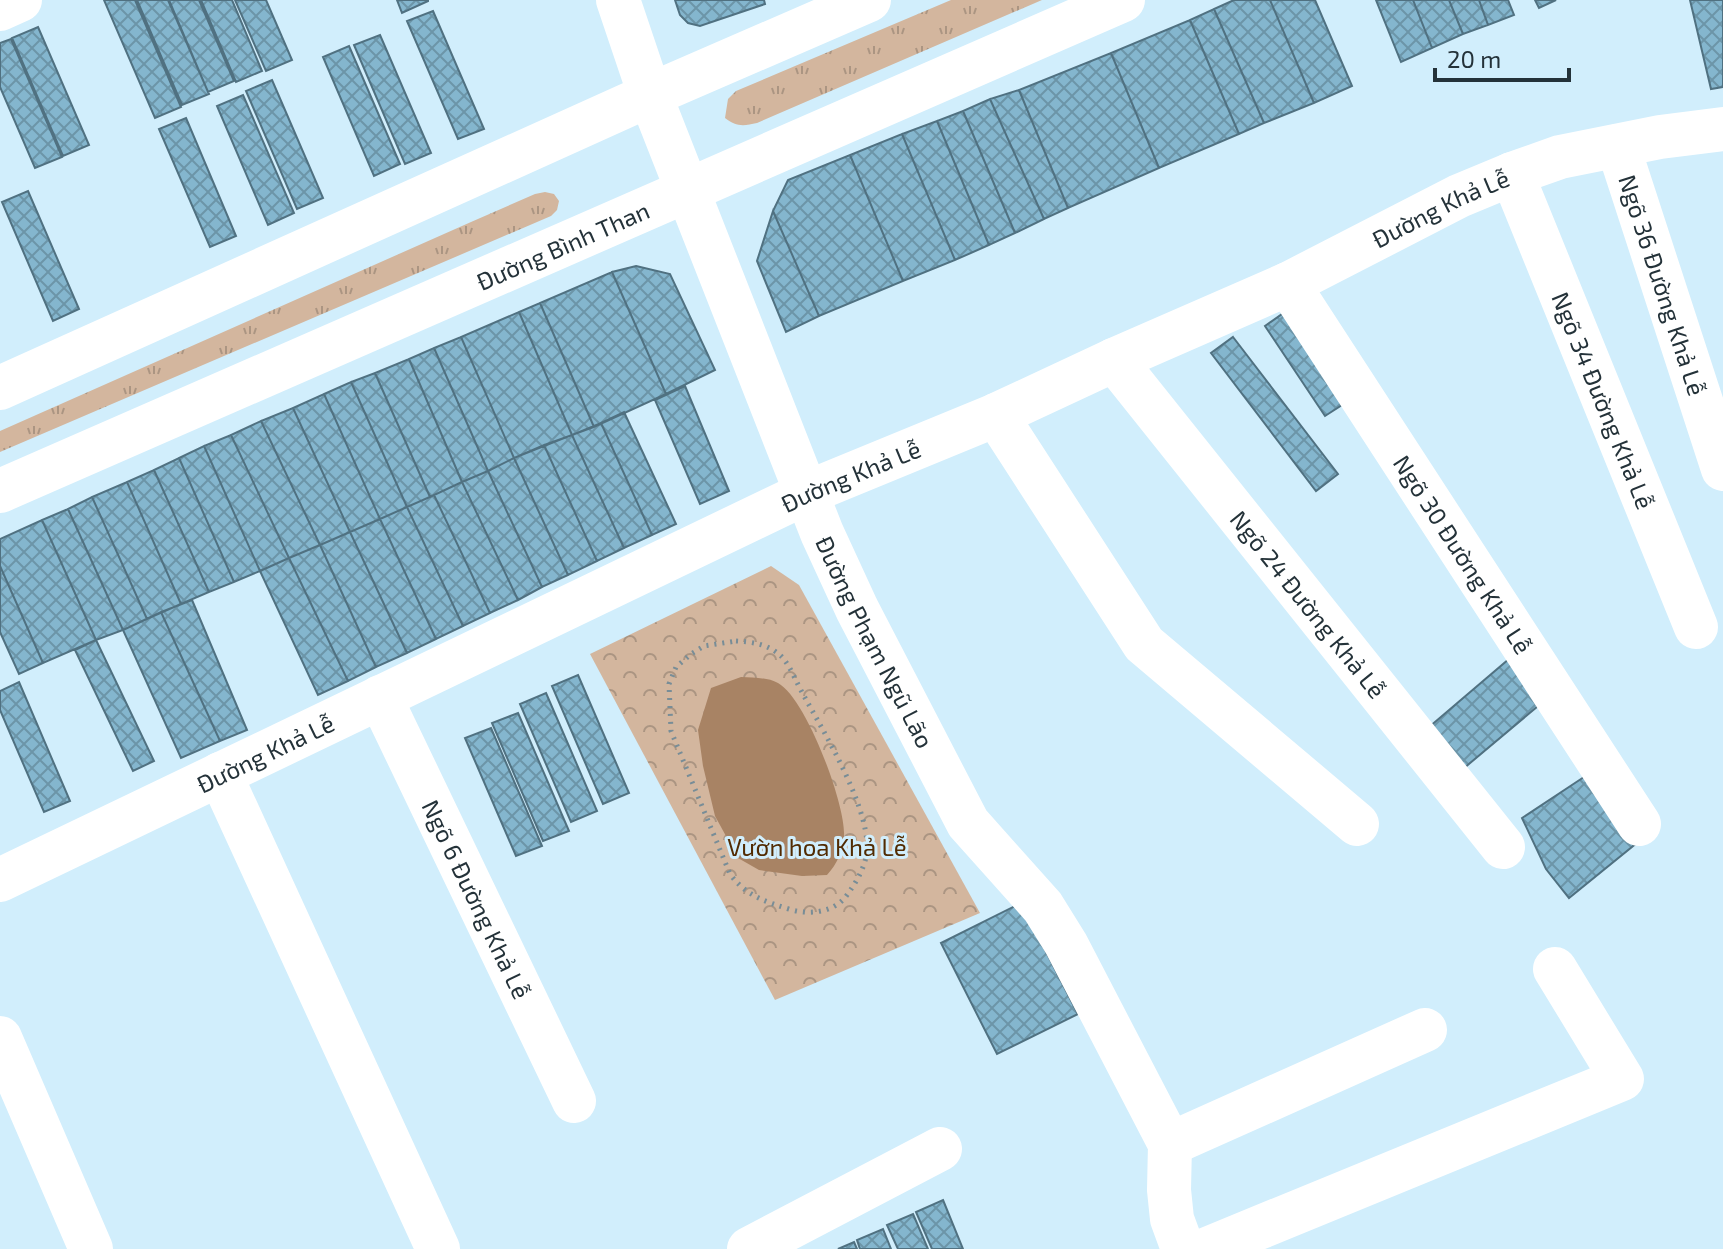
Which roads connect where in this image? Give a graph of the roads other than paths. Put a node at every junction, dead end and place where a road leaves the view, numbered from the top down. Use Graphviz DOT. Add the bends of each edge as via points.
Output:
graph roads {
  1 [pos="20,0"];
  2 [pos="618,0"];
  3 [pos="869,0"];
  4 [pos="1123,0"];
  5 [pos="0,9"];
  6 [pos="650,95"];
  7 [pos="1723,129"];
  8 [pos="1618,146"];
  9 [pos="1512,174"];
  10 [pos="688,190"];
  11 [pos="1288,284"];
  12 [pos="1114,360"];
  13 [pos="0,388"];
  14 [pos="996,415"];
  15 [pos="1723,469"];
  16 [pos="0,491"];
  17 [pos="806,493"];
  18 [pos="1696,627"];
  19 [pos="380,697"];
  20 [pos="220,774"];
  21 [pos="1357,824"];
  22 [pos="1639,824"];
  23 [pos="1503,847"];
  24 [pos="0,880"];
  25 [pos="1555,969"];
  26 [pos="1425,1030"];
  27 [pos="0,1038"];
  28 [pos="574,1101"];
  29 [pos="1170,1144"];
  30 [pos="940,1149"];
  31 [pos="91,1249"];
  32 [pos="438,1249"];
  33 [pos="749,1249"];
  34 [pos="1183,1249"];
  35 [pos="1207,1249"];
  1 -- 5 [label="street"];
  2 -- 6 [label="street, Đường Phạm Ngũ Lão"];
  3 -- 6 [label="street"];
  4 -- 10 [label="street, Đường Bình Than"];
  6 -- 10 [label="street, Đường Phạm Ngũ Lão"];
  6 -- 13 [label="street"];
  7 -- 8 [label="street, Đường Khả Lễ"];
  8 -- 9 [label="street, Đường Khả Lễ" via="1560,157"];
  8 -- 15 [label="street, Ngõ 36 Đường Khả Lễ"];
  9 -- 11 [label="street, Đường Khả Lễ"];
  9 -- 18 [label="street, Ngõ 34 Đường Khả Lễ"];
  10 -- 16 [label="street, Đường Bình Than"];
  10 -- 17 [label="street, Đường Phạm Ngũ Lão"];
  11 -- 12 [label="street, Đường Khả Lễ"];
  11 -- 22 [label="street, Ngõ 30 Đường Khả Lễ"];
  12 -- 14 [label="street, Đường Khả Lễ"];
  12 -- 23 [label="street, Ngõ 24 Đường Khả Lễ"];
  14 -- 17 [label="street, Đường Khả Lễ"];
  14 -- 21 [label="street" via="1144,644"];
  17 -- 19 [label="street, Đường Khả Lễ"];
  17 -- 29 [label="street, Đường Phạm Ngũ Lão" via="857,609 968,823 1043,907"];
  19 -- 20 [label="street, Đường Khả Lễ"];
  19 -- 28 [label="street, Ngõ 6 Đường Khả Lễ"];
  20 -- 24 [label="street, Đường Khả Lễ"];
  20 -- 32 [label="street"];
  25 -- 35 [label="street" via="1622,1079"];
  26 -- 29 [label="street"];
  27 -- 31 [label="street"];
  29 -- 34 [label="street, Đường Phạm Ngũ Lão" via="1172,1219"];
  30 -- 33 [label="street"];
}
